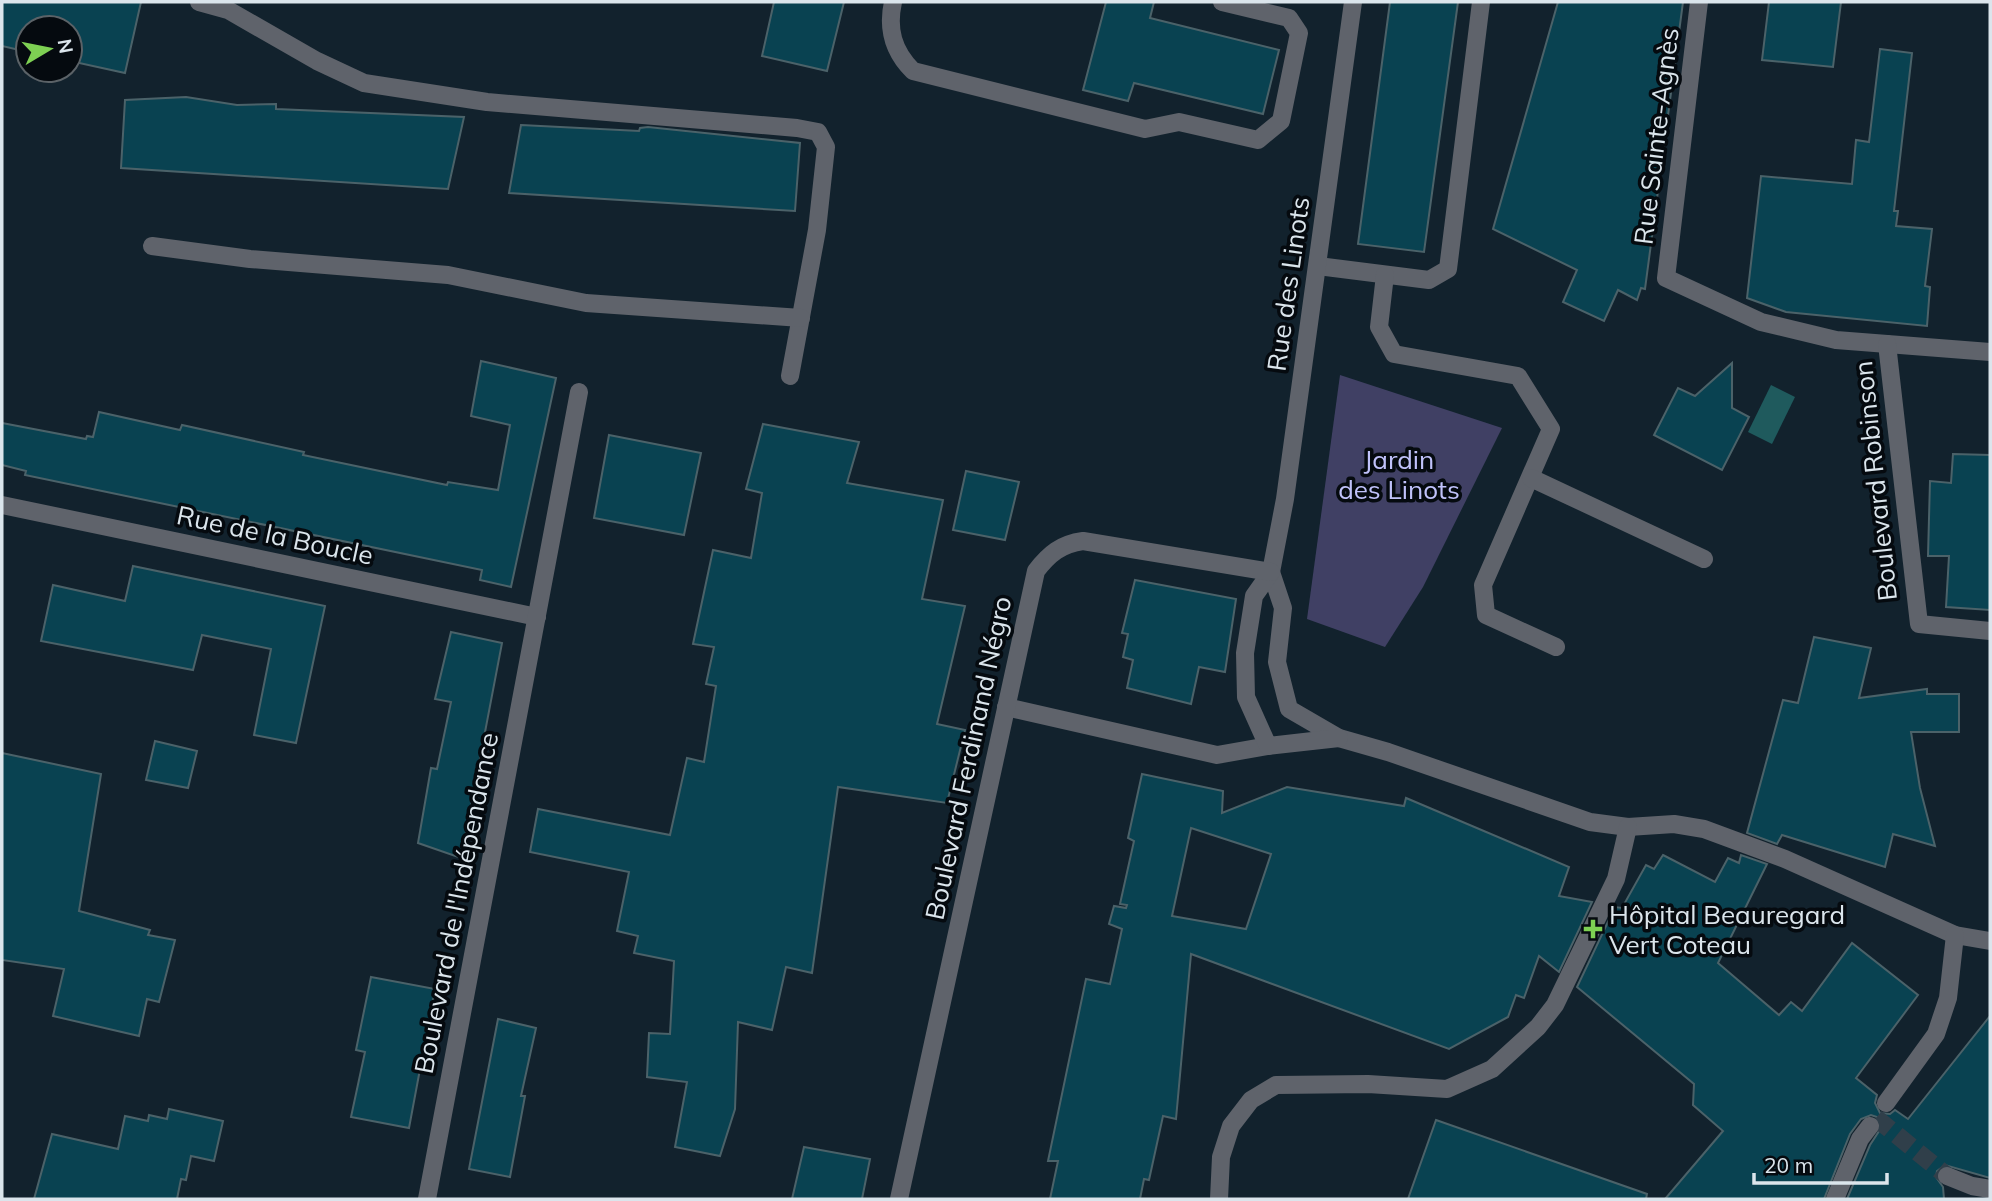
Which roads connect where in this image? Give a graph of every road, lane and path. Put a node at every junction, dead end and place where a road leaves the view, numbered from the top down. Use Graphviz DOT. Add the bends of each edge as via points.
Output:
graph roads {
  1 [pos="199,2"];
  2 [pos="893,2"];
  3 [pos="1222,2"];
  4 [pos="1353,2"];
  5 [pos="1481,2"];
  6 [pos="1699,2"];
  7 [pos="152,246"];
  8 [pos="1318,266"];
  9 [pos="1385,275"];
  10 [pos="801,317"];
  11 [pos="1886,344"];
  12 [pos="1990,352"];
  13 [pos="790,376"];
  14 [pos="579,392"];
  15 [pos="1531,478"];
  16 [pos="2,505"];
  17 [pos="1704,559"];
  18 [pos="1271,572"];
  19 [pos="537,617"];
  20 [pos="1990,631"];
  21 [pos="1556,647"];
  22 [pos="1006,707"];
  23 [pos="1339,738"];
  24 [pos="1268,747"];
  25 [pos="1628,827"];
  26 [pos="1955,935"];
  27 [pos="1990,941"];
  28 [pos="1886,1102"];
  29 [pos="1870,1126"];
  30 [pos="1947,1176"];
  31 [pos="1990,1189"];
  32 [pos="427,1199"];
  33 [pos="898,1199"];
  34 [pos="1219,1199"];
  35 [pos="1835,1199"];
  1 -- 10 [label="street" via="228,10 365,83 486,102 818,132 826,147"];
  2 -- 3 [label="street" via="889,22 900,58 913,71 1144,129 1178,122 1258,140 1281,121 1299,33 1289,18"];
  4 -- 8 [label="street, Rue des Linots"];
  5 -- 9 [label="street" via="1448,269 1429,280"];
  6 -- 11 [label="street, Rue Sainte-Agnès" via="1665,278 1761,322 1836,340"];
  7 -- 10 [label="street" via="447,275 586,303"];
  8 -- 9 [label="street"];
  8 -- 18 [label="street, Rue des Linots"];
  9 -- 15 [label="street" via="1379,327 1394,354 1518,376 1551,429"];
  10 -- 13 [label="street"];
  11 -- 12 [label="street"];
  11 -- 20 [label="street, Boulevard Robinson" via="1919,624"];
  14 -- 19 [label="street, Boulevard de l'Indépendance"];
  15 -- 17 [label="street"];
  15 -- 21 [label="street" via="1483,585 1486,615"];
  16 -- 19 [label="street, Rue de la Boucle"];
  18 -- 22 [label="street, Boulevard Ferdinand Négro" via="1083,541 1065,543 1036,571"];
  18 -- 23 [label="street" via="1283,608 1278,662 1289,709"];
  18 -- 24 [label="street" via="1254,596 1245,653 1246,697"];
  19 -- 32 [label="street, Boulevard de l'Indépendance"];
  22 -- 24 [label="street" via="1217,755"];
  22 -- 33 [label="street, Boulevard Ferdinand Négro"];
  23 -- 24 [label="street"];
  23 -- 25 [label="street" via="1590,822"];
  25 -- 26 [label="street" via="1646,823 1704,829 1785,859"];
  25 -- 34 [label="street" via="1616,879 1555,1005 1492,1069 1447,1089 1276,1085 1251,1100 1231,1126 1221,1157"];
  26 -- 27 [label="street"];
  26 -- 28 [label="street" via="1948,998 1936,1034"];
  29 -- 35 [label="street"];
  30 -- 31 [label="street"];
}
